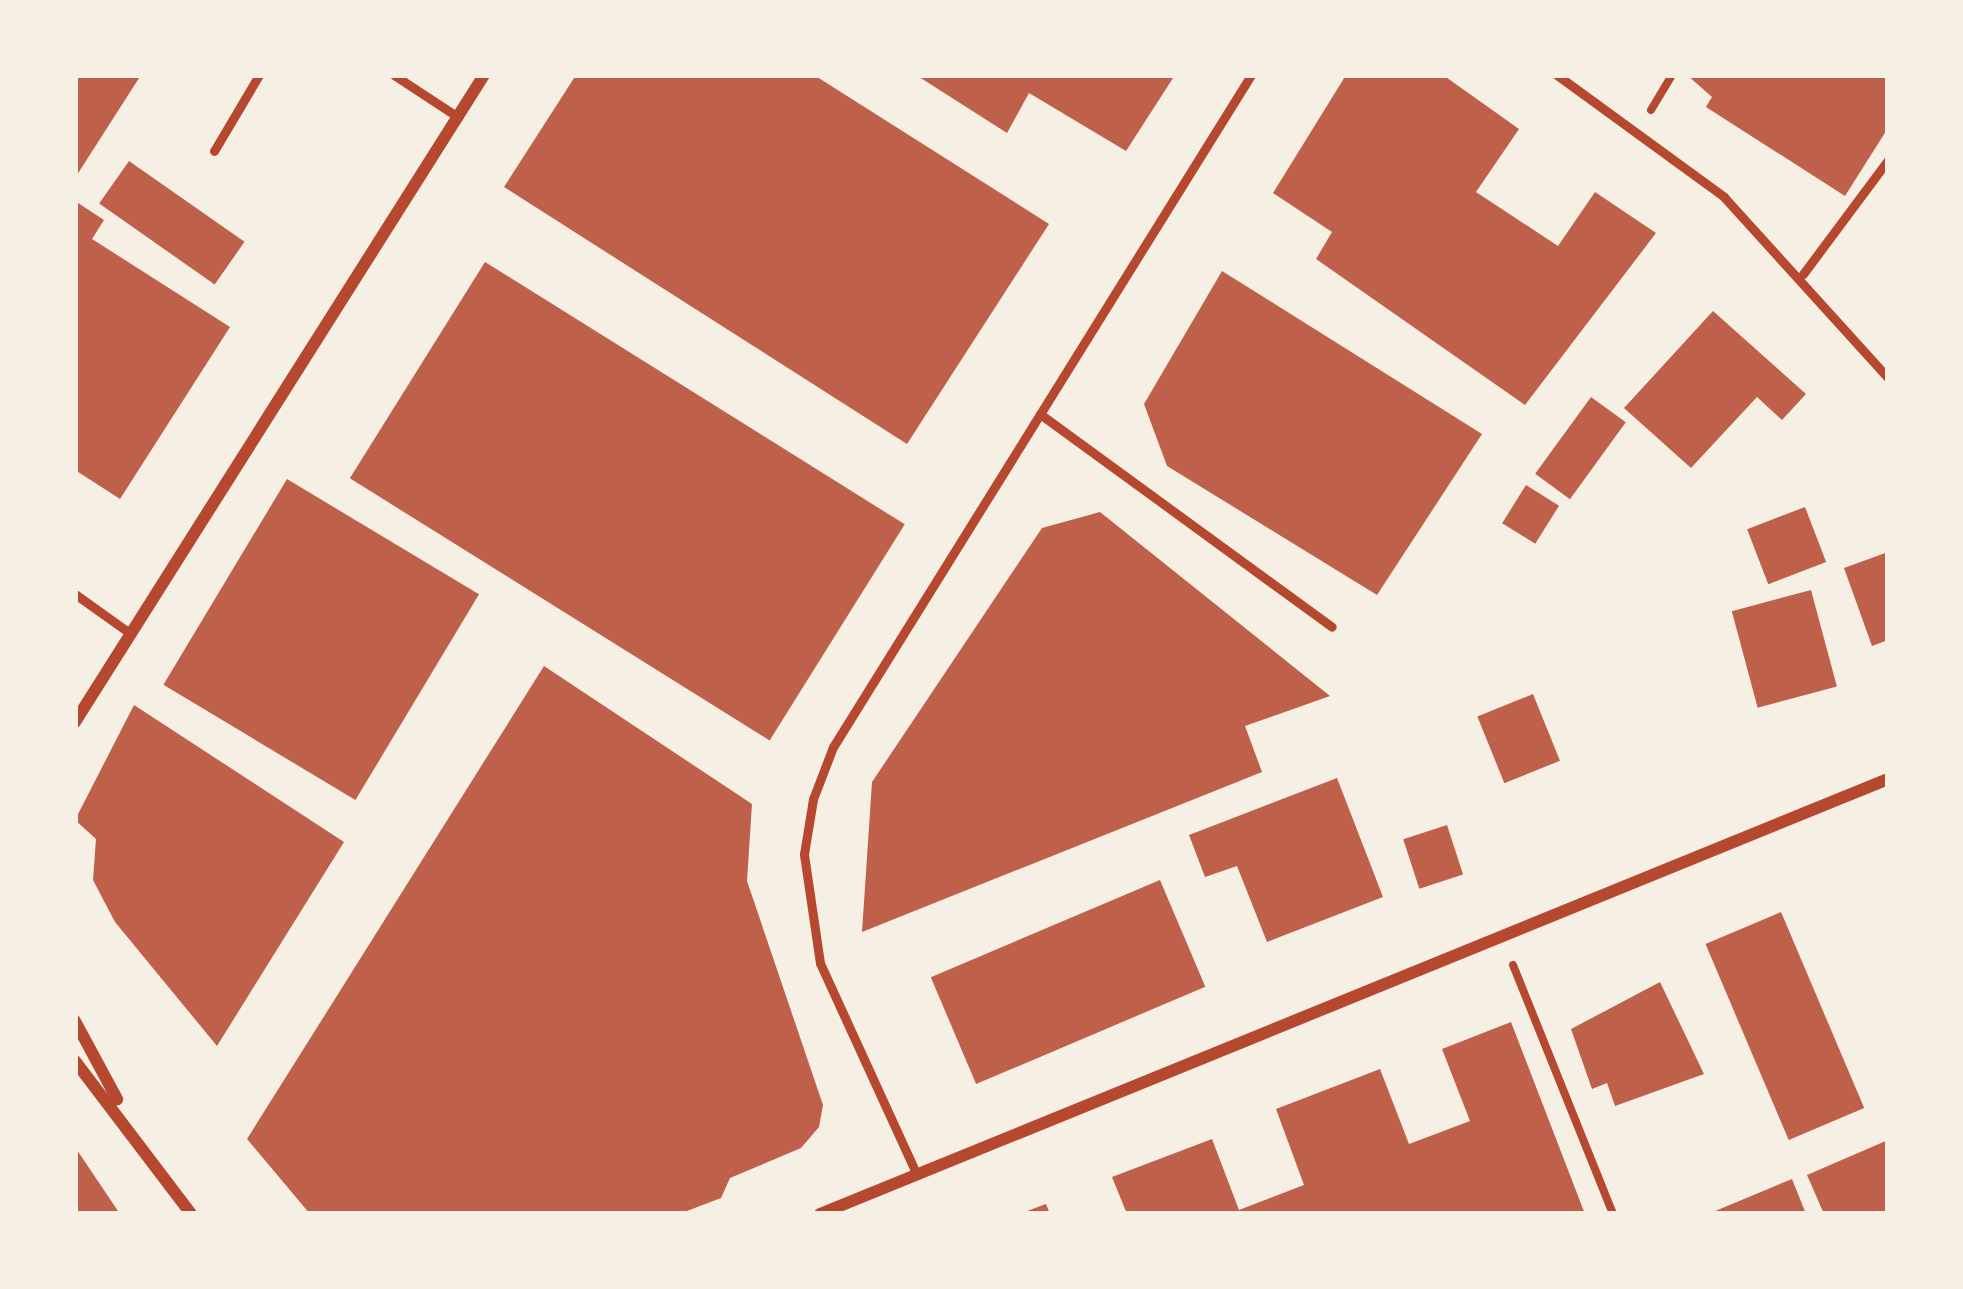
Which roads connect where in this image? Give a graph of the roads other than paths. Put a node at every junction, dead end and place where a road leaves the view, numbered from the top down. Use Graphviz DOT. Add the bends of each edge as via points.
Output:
graph roads {
  1 [pos="259,75"];
  2 [pos="394,75"];
  3 [pos="484,75"];
  4 [pos="1251,75"];
  5 [pos="1557,75"];
  6 [pos="458,117"];
  7 [pos="214,152"];
  8 [pos="1888,160"];
  9 [pos="1803,274"];
  10 [pos="1888,378"];
  11 [pos="1040,414"];
  12 [pos="75,594"];
  13 [pos="1332,627"];
  14 [pos="131,634"];
  15 [pos="75,722"];
  16 [pos="1888,779"];
  17 [pos="75,1021"];
  18 [pos="75,1061"];
  19 [pos="123,1111"];
  20 [pos="916,1175"];
  21 [pos="191,1214"];
  22 [pos="820,1214"];
  1 -- 7 [label="lane"];
  2 -- 6 [label="lane"];
  3 -- 6 [label="street"];
  4 -- 11 [label="lane"];
  5 -- 9 [label="lane" via="1640,129"];
  6 -- 14 [label="street"];
  8 -- 9 [label="lane"];
  9 -- 10 [label="lane"];
  11 -- 13 [label="lane"];
  11 -- 20 [label="lane" via="833,747 804,854 820,963"];
  12 -- 14 [label="lane"];
  14 -- 15 [label="street"];
  16 -- 20 [label="street"];
  17 -- 19 [label="street"];
  18 -- 19 [label="street"];
  19 -- 21 [label="street"];
  20 -- 22 [label="street"];
}
